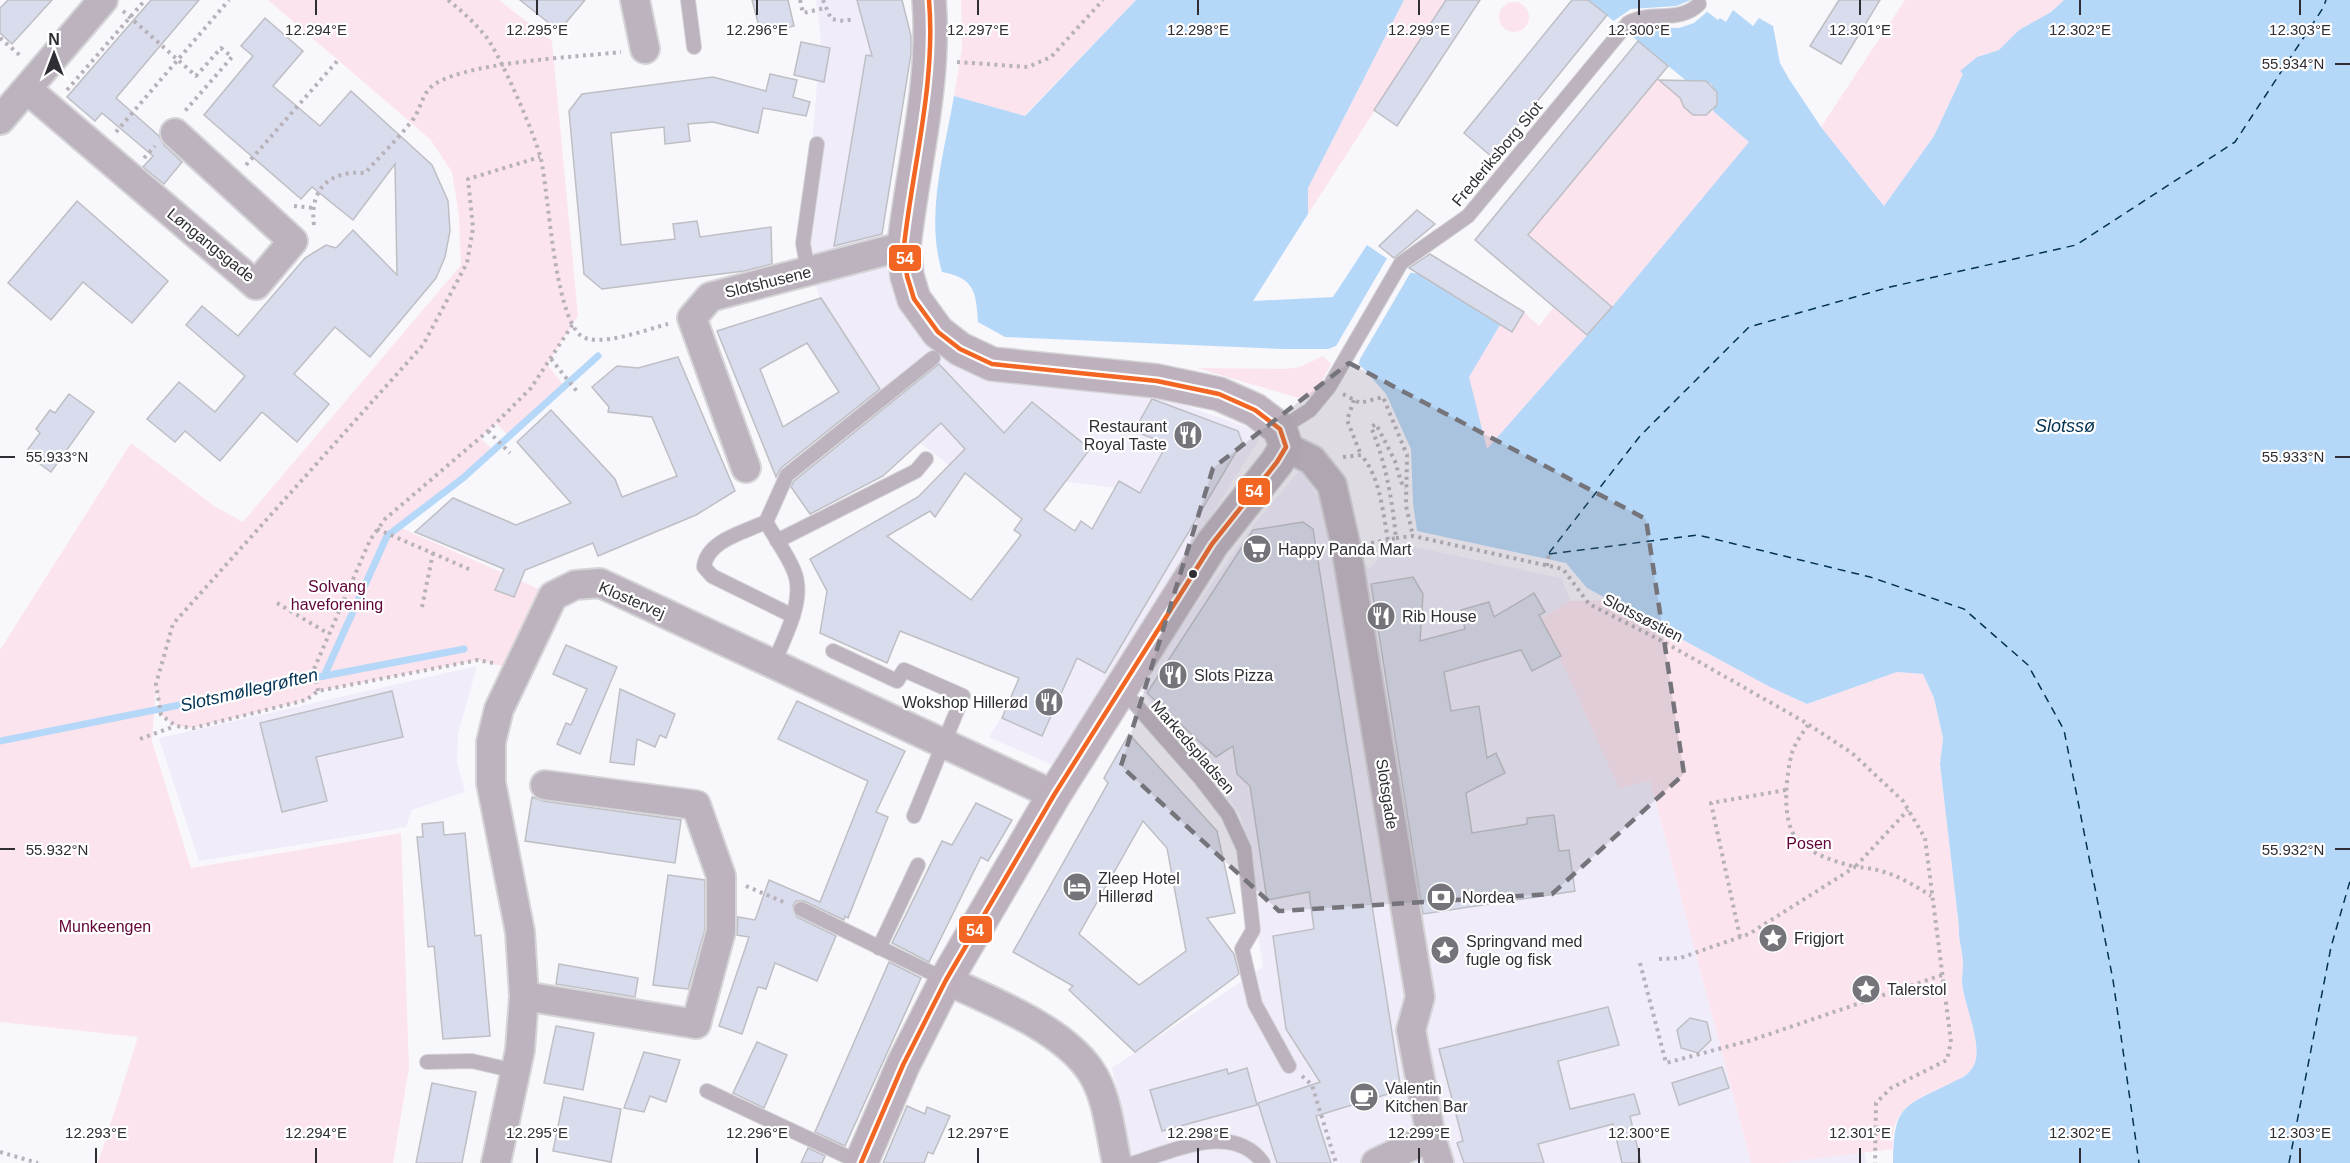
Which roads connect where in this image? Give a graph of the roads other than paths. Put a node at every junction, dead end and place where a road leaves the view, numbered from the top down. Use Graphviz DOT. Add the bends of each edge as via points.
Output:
graph roads {
  1 [pos="635,0"];
  2 [pos="688,0"];
  3 [pos="929,0"];
  4 [pos="110,3"];
  5 [pos="1699,4"];
  6 [pos="694,47"];
  7 [pos="645,49"];
  8 [pos="28,90"];
  9 [pos="0,120"];
  10 [pos="169,132"];
  11 [pos="817,144"];
  12 [pos="904,246"];
  13 [pos="808,272"];
  14 [pos="933,358"];
  15 [pos="1293,445"];
  16 [pos="926,459"];
  17 [pos="746,468"];
  18 [pos="766,522"];
  19 [pos="777,541"];
  20 [pos="793,616"];
  21 [pos="833,651"];
  22 [pos="773,665"];
  23 [pos="1121,688"];
  24 [pos="943,745"];
  25 [pos="545,785"];
  26 [pos="1054,795"];
  27 [pos="914,816"];
  28 [pos="918,865"];
  29 [pos="801,909"];
  30 [pos="879,948"];
  31 [pos="946,980"];
  32 [pos="524,996"];
  33 [pos="427,1062"];
  34 [pos="1289,1066"];
  35 [pos="515,1071"];
  36 [pos="708,1091"];
  37 [pos="1435,1150"];
  38 [pos="496,1163"];
  39 [pos="861,1163"];
  40 [pos="1117,1163"];
  41 [pos="1134,1163"];
  42 [pos="1263,1163"];
  43 [pos="1376,1163"];
  1 -- 7 [label="street"];
  2 -- 6 [label="lane"];
  3 -- 12 [label="street, Slotsgade" via="928,60"];
  4 -- 8 [label="street"];
  5 -- 15 [label="lane, Frederiksborg Slot" via="1679,15 1635,19 1621,30 1468,216 1401,263 1329,387 1310,410"];
  8 -- 9 [label="street"];
  8 -- 10 [label="street, Løngangsgade" via="256,285 294,241"];
  11 -- 13 [label="lane" via="803,243"];
  12 -- 13 [label="street, Slotshusene"];
  12 -- 15 [label="street, Slotsgade" via="914,299 938,332 960,349 992,364 1156,381 1219,394 1255,410"];
  13 -- 17 [label="street, Slotshusene" via="710,297 692,318"];
  14 -- 18 [label="lane" via="787,475"];
  15 -- 23 [label="street" via="1212,544"];
  15 -- 37 [label="street, Slotsgade" via="1332,485 1346,547 1420,997 1411,1030"];
  16 -- 19 [label="lane" via="916,471"];
  18 -- 19 [label="lane"];
  18 -- 20 [label="lane" via="714,546 705,557 704,567 712,576"];
  19 -- 20 [label="lane" via="795,572"];
  20 -- 22 [label="lane"];
  21 -- 24 [label="lane" via="897,681 904,670 963,696"];
  22 -- 24 [label="street, Klostervej"];
  22 -- 32 [label="street, Klostervej" via="600,583 575,585 553,596 499,710 491,742 491,783 520,932"];
  23 -- 26 [label="street"];
  23 -- 34 [label="lane, Markedspladsen" via="1201,779 1228,814 1240,840 1253,930 1242,949 1255,1004"];
  24 -- 26 [label="street, Klostervej"];
  24 -- 27 [label="lane"];
  25 -- 32 [label="street" via="696,804 721,876 721,931 696,1024"];
  26 -- 31 [label="street"];
  28 -- 30 [label="lane"];
  29 -- 30 [label="lane"];
  30 -- 31 [label="lane"];
  31 -- 39 [label="street" via="903,1065"];
  31 -- 40 [label="street" via="1050,1031 1090,1070 1105,1104"];
  32 -- 35 [label="street, Klostervej"];
  33 -- 35 [label="lane" via="472,1061"];
  35 -- 38 [label="street, Klostervej"];
  36 -- 39 [label="lane"];
  37 -- 43 [label="street"];
  41 -- 42 [label="lane" via="1204,1142 1236,1141 1257,1154"];
}
